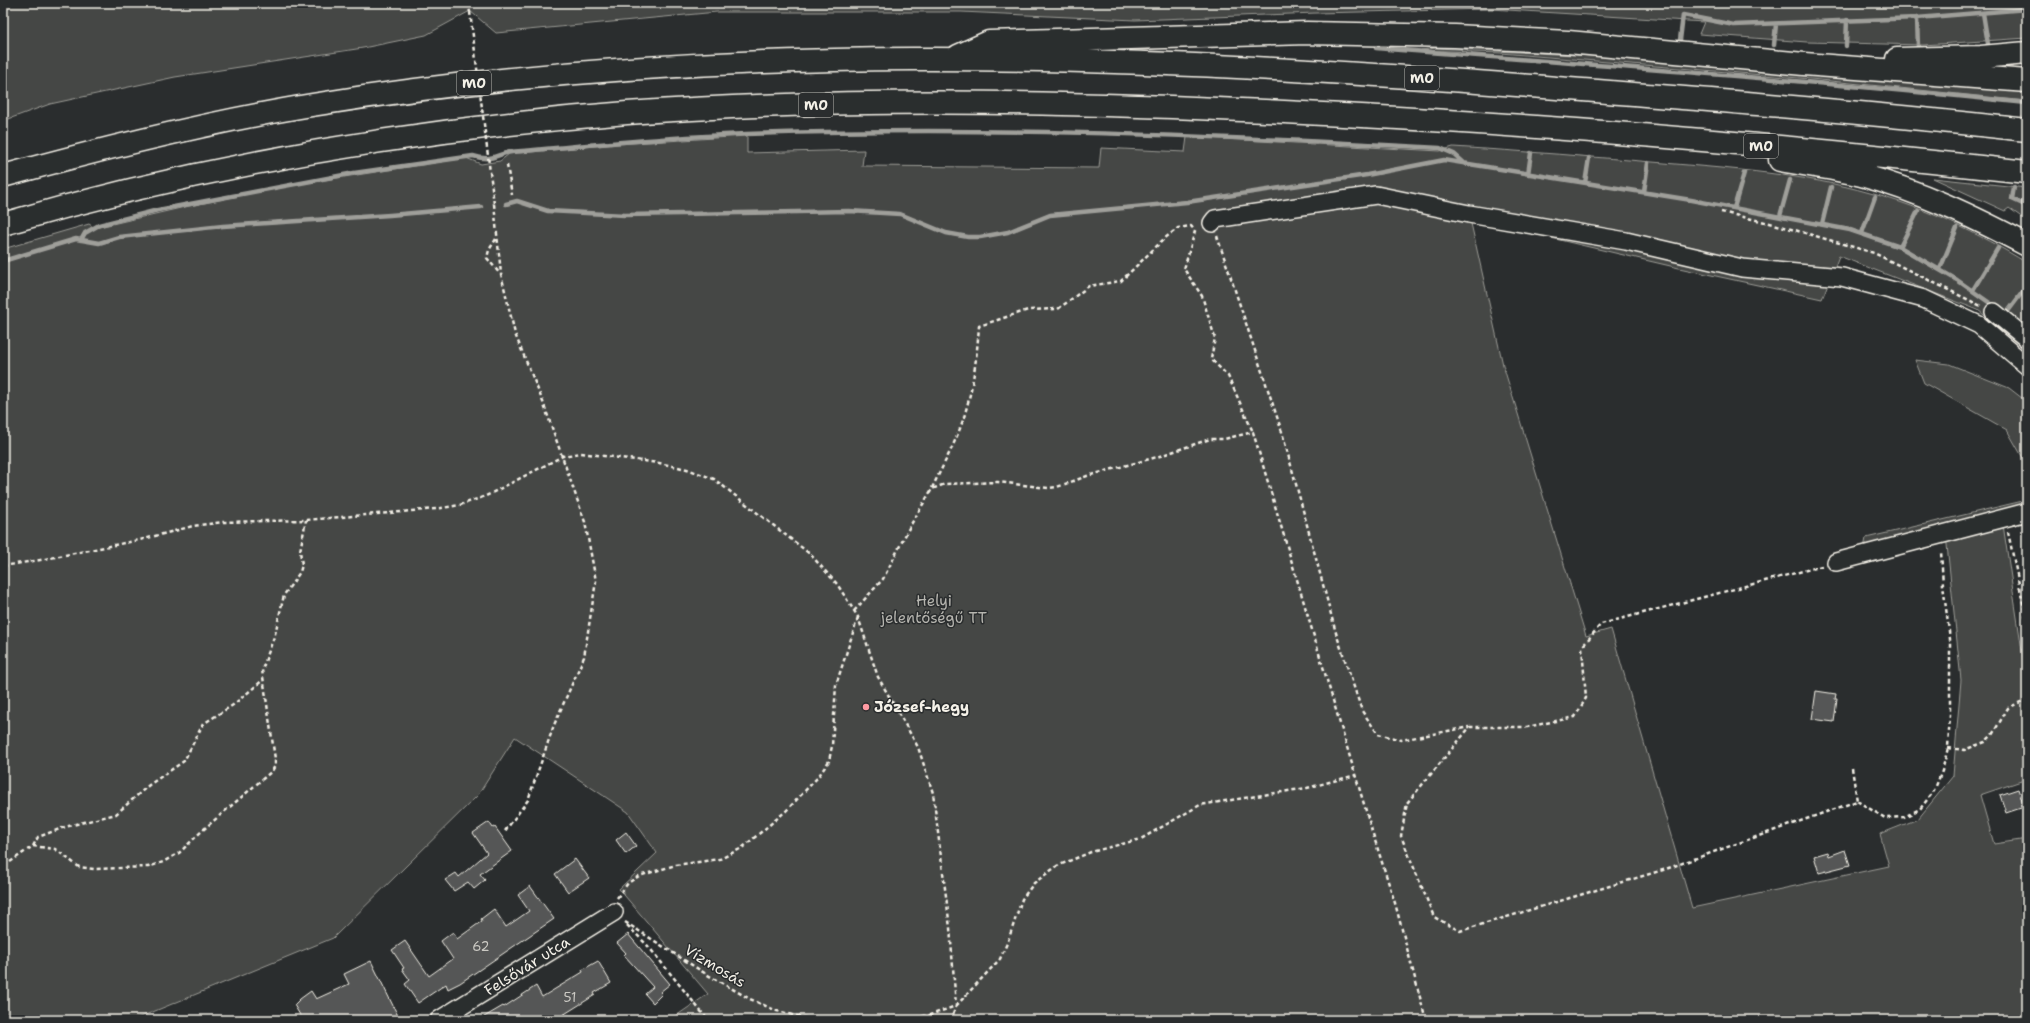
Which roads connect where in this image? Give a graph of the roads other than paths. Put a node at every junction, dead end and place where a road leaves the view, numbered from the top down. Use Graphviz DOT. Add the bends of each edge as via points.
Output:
graph roads {
  1 [pos="2027,53"];
  2 [pos="954,58"];
  3 [pos="1804,64"];
  4 [pos="2027,81"];
  5 [pos="2027,130"];
  6 [pos="1639,136"];
  7 [pos="2027,172"];
  8 [pos="3,176"];
  9 [pos="1212,223"];
  10 [pos="3,224"];
  11 [pos="2027,245"];
  12 [pos="1994,312"];
  13 [pos="2027,339"];
  14 [pos="2027,366"];
  15 [pos="2027,512"];
  16 [pos="1836,562"];
  17 [pos="614,912"];
  18 [pos="439,1020"];
  1 -- 3 [label="highway" via="1951,58 1841,58"];
  2 -- 3 [label="highway" via="989,42 1348,33 1568,42"];
  2 -- 5 [label="highway, M0" via="1173,64 1389,75 1889,115"];
  2 -- 8 [label="highway, M0" via="801,60 637,68 409,91 216,123 111,147"];
  3 -- 4 [label="highway"];
  6 -- 7 [label="highway, M0" via="1882,156"];
  6 -- 10 [label="highway, M0" via="1468,122 1209,107 980,102 712,108 523,123 308,153 122,191"];
  6 -- 11 [label="highway" via="1860,174 1900,186 1971,216"];
  9 -- 14 [label="street" via="1215,219 1376,194 1469,214 1626,241 1742,268 1842,278 1917,297 1978,325"];
  12 -- 13 [label="street"];
  15 -- 16 [label="street"];
  17 -- 18 [label="street, Felsővár utca"];
}
